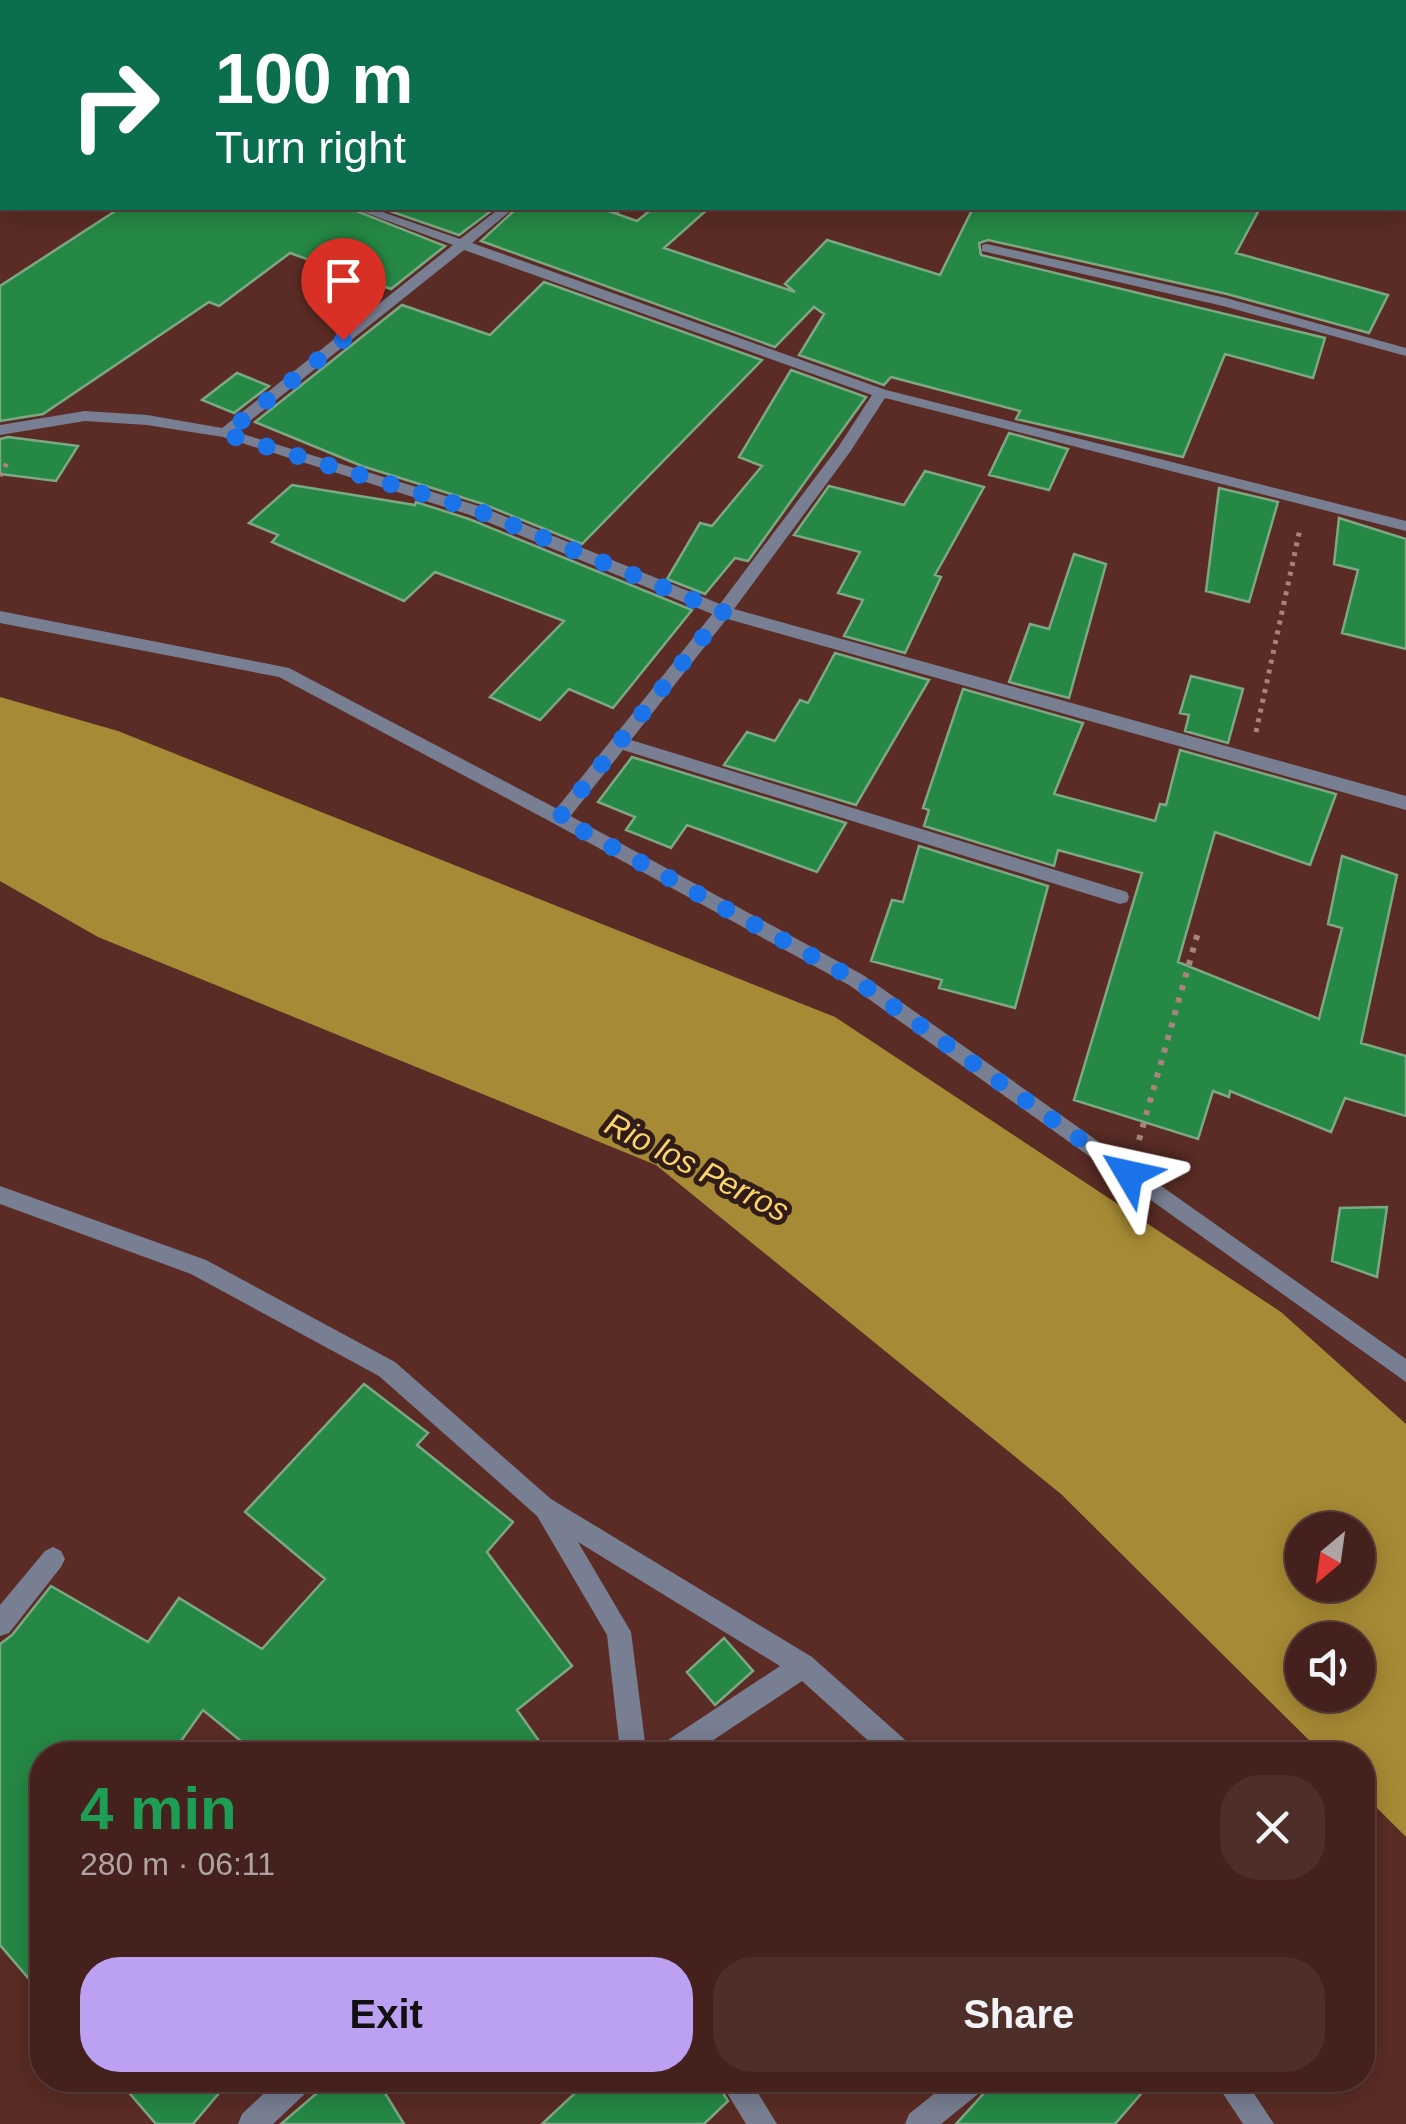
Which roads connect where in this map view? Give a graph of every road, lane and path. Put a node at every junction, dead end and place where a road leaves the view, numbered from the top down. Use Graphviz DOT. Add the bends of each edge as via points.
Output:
graph roads {
  1 [pos="365,210"];
  2 [pos="506,210"];
  3 [pos="615,210"];
  4 [pos="622,212"];
  5 [pos="462,246"];
  6 [pos="987,248"];
  7 [pos="1406,352"];
  8 [pos="880,393"];
  9 [pos="0,430"];
  10 [pos="225,434"];
  11 [pos="1305,504"];
  12 [pos="1406,526"];
  13 [pos="723,612"];
  14 [pos="0,617"];
  15 [pos="618,742"];
  16 [pos="1250,758"];
  17 [pos="1406,803"];
  18 [pos="559,818"];
  19 [pos="1120,897"];
  20 [pos="1198,929"];
  21 [pos="1129,1174"];
  22 [pos="0,1194"];
  23 [pos="1406,1372"];
  24 [pos="543,1507"];
  25 [pos="53,1560"];
  26 [pos="0,1624"];
  27 [pos="803,1666"];
  28 [pos="632,1742"];
  29 [pos="688,1742"];
  30 [pos="888,1742"];
  31 [pos="286,2092"];
  32 [pos="741,2092"];
  33 [pos="958,2092"];
  34 [pos="1237,2092"];
  35 [pos="252,2124"];
  36 [pos="763,2124"];
  37 [pos="919,2124"];
  38 [pos="1260,2124"];
  1 -- 5 [label="street"];
  2 -- 5 [label="street"];
  3 -- 4 [label="path"];
  5 -- 8 [label="street"];
  5 -- 10 [label="street"];
  6 -- 7 [label="street" via="1226,302"];
  8 -- 11 [label="street"];
  8 -- 13 [label="street"];
  9 -- 10 [label="street" via="85,416"];
  10 -- 13 [label="street" via="476,510"];
  11 -- 12 [label="street"];
  11 -- 16 [label="path"];
  13 -- 15 [label="street"];
  13 -- 16 [label="street"];
  14 -- 18 [label="street" via="283,672"];
  15 -- 18 [label="street"];
  15 -- 19 [label="street"];
  16 -- 17 [label="street"];
  18 -- 21 [label="street" via="856,980"];
  20 -- 21 [label="path"];
  21 -- 23 [label="street"];
  22 -- 24 [label="street" via="198,1267 387,1369"];
  24 -- 27 [label="street"];
  24 -- 28 [label="street" via="619,1632"];
  25 -- 26 [label="street"];
  27 -- 29 [label="street"];
  27 -- 30 [label="street"];
  31 -- 35 [label="street"];
  32 -- 36 [label="street"];
  33 -- 37 [label="street"];
  34 -- 38 [label="street"];
}
